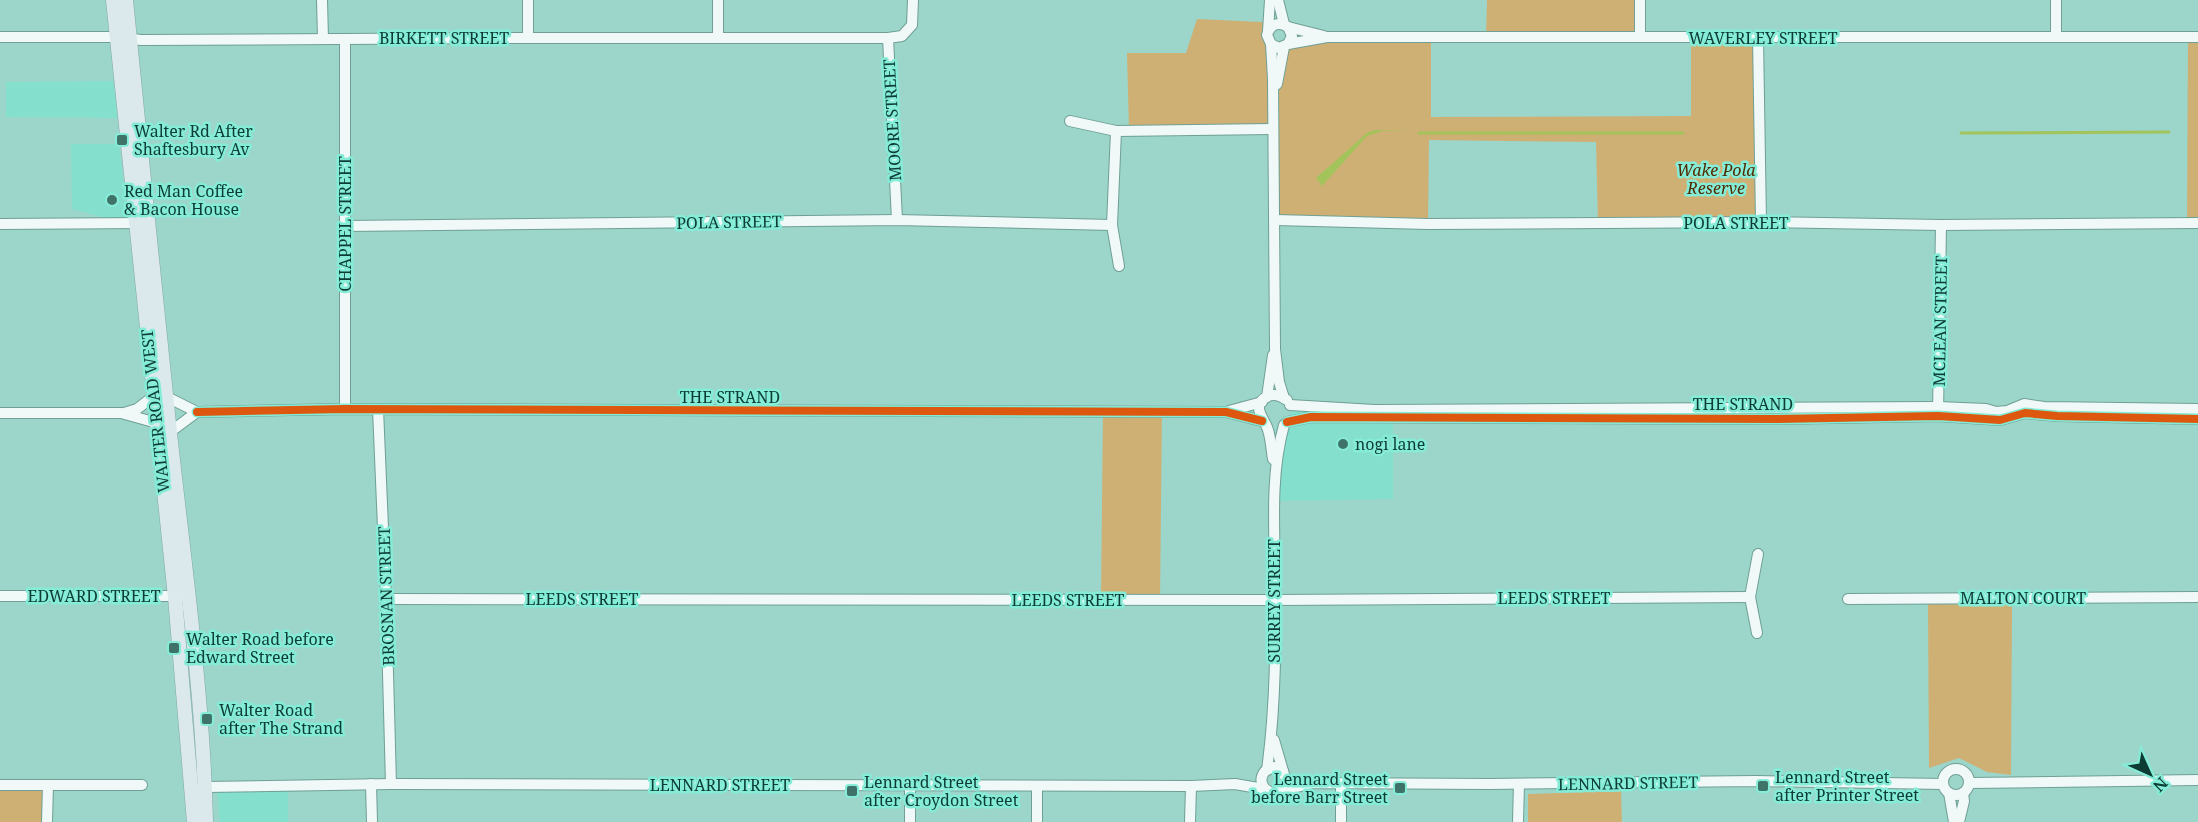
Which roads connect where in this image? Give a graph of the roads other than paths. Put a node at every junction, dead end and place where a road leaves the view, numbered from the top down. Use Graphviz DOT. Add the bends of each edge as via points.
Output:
graph roads {
  1 [pos="113,0"];
  2 [pos="126,0"];
  3 [pos="322,0"];
  4 [pos="528,0"];
  5 [pos="718,0"];
  6 [pos="913,0"];
  7 [pos="1270,0"];
  8 [pos="1278,0"];
  9 [pos="1640,0"];
  10 [pos="2056,0"];
  11 [pos="1286,26"];
  12 [pos="1268,31"];
  13 [pos="0,37"];
  14 [pos="1327,37"];
  15 [pos="2056,37"];
  16 [pos="2198,37"];
  17 [pos="123,38"];
  18 [pos="528,38"];
  19 [pos="718,38"];
  20 [pos="1640,38"];
  21 [pos="1758,38"];
  22 [pos="323,39"];
  23 [pos="345,39"];
  24 [pos="888,39"];
  25 [pos="1270,44"];
  26 [pos="1286,46"];
  27 [pos="1273,99"];
  28 [pos="1070,121"];
  29 [pos="1272,129"];
  30 [pos="1116,131"];
  31 [pos="897,220"];
  32 [pos="1275,220"];
  33 [pos="1761,222"];
  34 [pos="143,223"];
  35 [pos="2198,223"];
  36 [pos="0,224"];
  37 [pos="1112,225"];
  38 [pos="1941,225"];
  39 [pos="345,226"];
  40 [pos="1119,267"];
  41 [pos="1275,349"];
  42 [pos="160,397"];
  43 [pos="1264,399"];
  44 [pos="1287,401"];
  45 [pos="345,409"];
  46 [pos="378,409"];
  47 [pos="2198,409"];
  48 [pos="1938,411"];
  49 [pos="197,412"];
  50 [pos="1226,412"];
  51 [pos="0,413"];
  52 [pos="121,413"];
  53 [pos="2198,418"];
  54 [pos="157,423"];
  55 [pos="1264,423"];
  56 [pos="1285,423"];
  57 [pos="170,432"];
  58 [pos="1275,468"];
  59 [pos="1758,554"];
  60 [pos="0,596"];
  61 [pos="182,596"];
  62 [pos="1750,597"];
  63 [pos="2198,597"];
  64 [pos="386,599"];
  65 [pos="1848,599"];
  66 [pos="1275,600"];
  67 [pos="1757,633"];
  68 [pos="1272,734"];
  69 [pos="1264,772"];
  70 [pos="1284,772"];
  71 [pos="2198,780"];
  72 [pos="1313,783"];
  73 [pos="1970,783"];
  74 [pos="142,784"];
  75 [pos="371,784"];
  76 [pos="391,784"];
  77 [pos="1235,784"];
  78 [pos="1341,784"];
  79 [pos="1519,784"];
  80 [pos="0,785"];
  81 [pos="48,785"];
  82 [pos="910,786"];
  83 [pos="1037,786"];
  84 [pos="1191,786"];
  85 [pos="205,788"];
  86 [pos="1946,788"];
  87 [pos="1264,789"];
  88 [pos="1282,789"];
  89 [pos="1963,794"];
  90 [pos="47,822"];
  91 [pos="194,822"];
  92 [pos="206,822"];
  93 [pos="372,822"];
  94 [pos="910,822"];
  95 [pos="1037,822"];
  96 [pos="1190,822"];
  97 [pos="1341,822"];
  98 [pos="1518,822"];
  99 [pos="1954,822"];
  100 [pos="1959,822"];
  1 -- 17 [label="main road, WALTER ROAD WEST"];
  2 -- 17 [label="main road, WALTER ROAD WEST"];
  3 -- 22 [label="street"];
  4 -- 18 [label="street"];
  5 -- 19 [label="street"];
  6 -- 24 [label="street, MOORE STREET" via="912,25 902,36"];
  7 -- 12 [label="street"];
  8 -- 11 [label="street"];
  9 -- 20 [label="street"];
  10 -- 15 [label="street"];
  11 -- 12 [label="street" via="1275,24"];
  11 -- 14 [label="street, WAVERLEY STREET"];
  11 -- 26 [label="street" via="1292,36"];
  12 -- 25 [label="street"];
  13 -- 17 [label="street, BIRKETT STREET"];
  14 -- 20 [label="street, WAVERLEY STREET"];
  14 -- 26 [label="street, WAVERLEY STREET"];
  15 -- 16 [label="street, WAVERLEY STREET"];
  15 -- 21 [label="street, WAVERLEY STREET"];
  17 -- 22 [label="street, BIRKETT STREET"];
  17 -- 34 [label="main road, WALTER ROAD WEST"];
  18 -- 19 [label="street, BIRKETT STREET"];
  18 -- 23 [label="street, BIRKETT STREET"];
  19 -- 24 [label="street, BIRKETT STREET"];
  20 -- 21 [label="street, WAVERLEY STREET"];
  21 -- 33 [label="street"];
  22 -- 23 [label="street, BIRKETT STREET"];
  23 -- 39 [label="street, CHAPPEL STREET"];
  24 -- 31 [label="street, MOORE STREET"];
  25 -- 26 [label="street"];
  25 -- 27 [label="street"];
  26 -- 27 [label="street"];
  27 -- 29 [label="street"];
  28 -- 30 [label="street"];
  29 -- 30 [label="street"];
  29 -- 32 [label="street"];
  30 -- 37 [label="street"];
  31 -- 37 [label="street, POLA STREET"];
  31 -- 39 [label="street, POLA STREET"];
  32 -- 33 [label="street, POLA STREET" via="1428,224"];
  32 -- 41 [label="street"];
  33 -- 38 [label="street, POLA STREET"];
  34 -- 36 [label="street"];
  34 -- 42 [label="main road, WALTER ROAD WEST"];
  35 -- 38 [label="street, POLA STREET"];
  37 -- 40 [label="street"];
  38 -- 48 [label="street, MCLEAN STREET"];
  39 -- 45 [label="street, CHAPPEL STREET"];
  41 -- 43 [label="street"];
  41 -- 44 [label="street" via="1279,382"];
  42 -- 49 [label="street, THE STRAND"];
  42 -- 52 [label="street"];
  42 -- 54 [label="main road, WALTER ROAD WEST"];
  42 -- 57 [label="main road, WALTER ROAD WEST"];
  43 -- 44 [label="street" via="1276,395"];
  43 -- 50 [label="street, THE STRAND"];
  43 -- 55 [label="street" via="1259,412"];
  44 -- 48 [label="street, THE STRAND" via="1374,410"];
  44 -- 56 [label="street" via="1291,415"];
  45 -- 46 [label="street, THE STRAND"];
  45 -- 49 [label="street, THE STRAND"];
  46 -- 50 [label="street, THE STRAND"];
  46 -- 64 [label="street, BROSNAN STREET"];
  47 -- 48 [label="street, THE STRAND" via="2024,404 1996,412"];
  48 -- 53 [label="street, THE STRAND" via="2000,420 2025,413"];
  48 -- 56 [label="street, THE STRAND" via="1776,419 1311,417"];
  49 -- 57 [label="street"];
  50 -- 55 [label="street, THE STRAND"];
  51 -- 52 [label="street"];
  52 -- 54 [label="street"];
  54 -- 61 [label="main road, WALTER ROAD WEST"];
  55 -- 56 [label="street" via="1276,427"];
  55 -- 58 [label="street, SURREY STREET"];
  56 -- 58 [label="street, SURREY STREET"];
  57 -- 61 [label="main road, WALTER ROAD WEST"];
  58 -- 66 [label="street, SURREY STREET"];
  59 -- 62 [label="street"];
  60 -- 61 [label="street, EDWARD STREET"];
  61 -- 85 [label="main road, WALTER ROAD WEST"];
  61 -- 91 [label="main road, WALTER ROAD WEST"];
  62 -- 66 [label="street, LEEDS STREET"];
  62 -- 67 [label="street"];
  63 -- 65 [label="street, MALTON COURT"];
  64 -- 66 [label="street, LEEDS STREET"];
  64 -- 76 [label="street, BROSNAN STREET"];
  66 -- 68 [label="street, SURREY STREET"];
  68 -- 69 [label="street, SURREY STREET"];
  68 -- 70 [label="street, SURREY STREET"];
  69 -- 70 [label="street, LENNARD STREET" via="1274,767"];
  69 -- 77 [label="street, LENNARD STREET"];
  69 -- 87 [label="street"];
  70 -- 72 [label="street, LENNARD STREET"];
  70 -- 88 [label="street"];
  71 -- 73 [label="street"];
  72 -- 78 [label="street, LENNARD STREET"];
  72 -- 88 [label="street, LENNARD STREET"];
  73 -- 86 [label="street" via="1968,774 1956,768 1943,779"];
  73 -- 89 [label="street"];
  74 -- 81 [label="street"];
  75 -- 76 [label="street, LENNARD STREET"];
  75 -- 85 [label="street, LENNARD STREET"];
  75 -- 93 [label="street"];
  76 -- 82 [label="street, LENNARD STREET"];
  77 -- 84 [label="street, LENNARD STREET"];
  77 -- 87 [label="street, LENNARD STREET"];
  78 -- 79 [label="street, LENNARD STREET"];
  78 -- 97 [label="street"];
  79 -- 86 [label="street, LENNARD STREET" via="1756,781"];
  79 -- 98 [label="street"];
  80 -- 81 [label="street"];
  81 -- 90 [label="street"];
  82 -- 83 [label="street, LENNARD STREET"];
  82 -- 94 [label="street"];
  83 -- 84 [label="street, LENNARD STREET"];
  83 -- 95 [label="street"];
  84 -- 96 [label="street"];
  85 -- 92 [label="main road, WALTER ROAD WEST"];
  86 -- 89 [label="street" via="1956,795"];
  86 -- 99 [label="street"];
  87 -- 88 [label="street, LENNARD STREET" via="1273,793"];
  89 -- 100 [label="street"];
}
